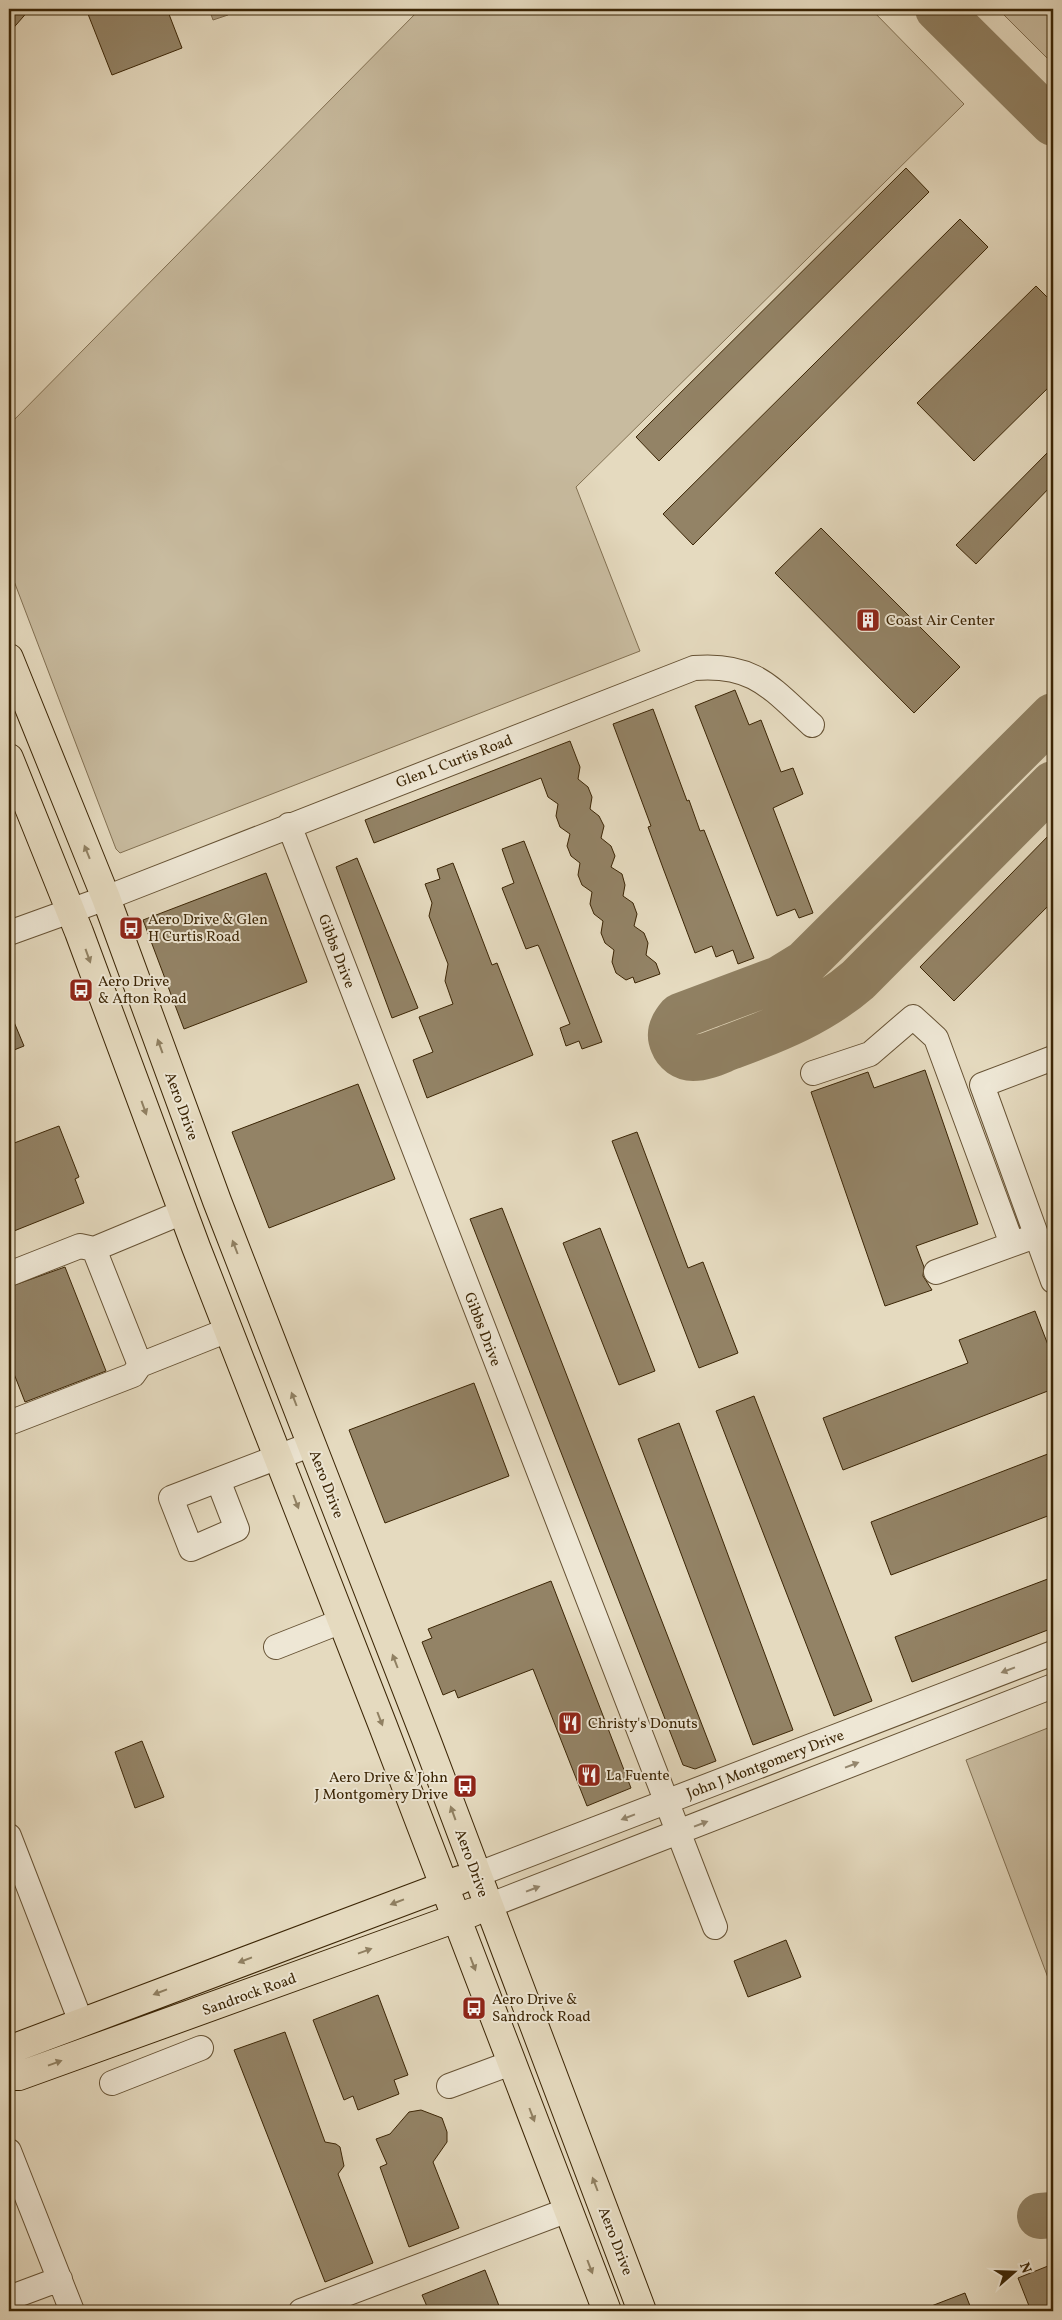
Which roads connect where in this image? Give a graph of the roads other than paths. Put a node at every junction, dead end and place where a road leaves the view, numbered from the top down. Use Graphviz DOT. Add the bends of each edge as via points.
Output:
graph roads {
  1 [pos="9,658"];
  2 [pos="812,725"];
  3 [pos="9,758"];
  4 [pos="289,825"];
  5 [pos="87,904"];
  6 [pos="9,933"];
  7 [pos="1053,1058"];
  8 [pos="813,1073"];
  9 [pos="995,1121"];
  10 [pos="970,1131"];
  11 [pos="183,1212"];
  12 [pos="1043,1243"];
  13 [pos="1012,1244"];
  14 [pos="94,1249"];
  15 [pos="936,1272"];
  16 [pos="9,1274"];
  17 [pos="1053,1281"];
  18 [pos="228,1330"];
  19 [pos="140,1365"];
  20 [pos="9,1423"];
  21 [pos="312,1444"];
  22 [pos="278,1457"];
  23 [pos="218,1480"];
  24 [pos="342,1621"];
  25 [pos="276,1647"];
  26 [pos="1053,1653"];
  27 [pos="1053,1686"];
  28 [pos="666,1802"];
  29 [pos="678,1833"];
  30 [pos="9,1836"];
  31 [pos="476,1875"];
  32 [pos="443,1886"];
  33 [pos="488,1906"];
  34 [pos="456,1918"];
  35 [pos="716,1927"];
  36 [pos="80,2022"];
  37 [pos="201,2048"];
  38 [pos="9,2050"];
  39 [pos="511,2063"];
  40 [pos="9,2076"];
  41 [pos="112,2083"];
  42 [pos="449,2086"];
  43 [pos="9,2151"];
  44 [pos="568,2210"];
  45 [pos="60,2279"];
  46 [pos="9,2298"];
  47 [pos="72,2311"];
  48 [pos="301,2311"];
  49 [pos="607,2311"];
  50 [pos="642,2311"];
  5 -- 1 [label="main road, Aero Drive, one-way"];
  2 -- 4 [label="street, Glen L Curtis Road" via="761,679 715,666 694,668"];
  3 -- 5 [label="main road, Aero Drive"];
  4 -- 5 [label="street, Glen L Curtis Road"];
  4 -- 28 [label="street, Gibbs Drive"];
  5 -- 6 [label="street, Glen L Curtis Road"];
  5 -- 11 [label="main road, Aero Drive, one-way"];
  21 -- 5 [label="main road, Aero Drive, one-way" via="217,1201"];
  7 -- 9 [label="street" via="982,1085"];
  8 -- 10 [label="street" via="870,1054 913,1017 936,1038"];
  9 -- 10 [label="street"];
  9 -- 12 [label="street"];
  10 -- 13 [label="street"];
  11 -- 14 [label="street"];
  11 -- 18 [label="main road, Aero Drive"];
  12 -- 13 [label="street"];
  12 -- 17 [label="street"];
  13 -- 15 [label="street"];
  14 -- 16 [label="street" via="80,1246"];
  14 -- 19 [label="street"];
  18 -- 19 [label="street"];
  18 -- 22 [label="main road, Aero Drive"];
  19 -- 20 [label="street" via="133,1375"];
  21 -- 22 [label="street"];
  31 -- 21 [label="main road, Aero Drive, one-way"];
  22 -- 23 [label="street"];
  22 -- 24 [label="main road, Aero Drive, one-way"];
  24 -- 25 [label="street"];
  24 -- 32 [label="main road, Aero Drive, one-way"];
  26 -- 28 [label="street, John J Montgomery Drive, one-way"];
  29 -- 27 [label="street, one-way"];
  28 -- 29 [label="street, Gibbs Drive"];
  28 -- 31 [label="street, John J Montgomery Drive, one-way"];
  33 -- 29 [label="street, one-way"];
  29 -- 35 [label="street, Gibbs Drive"];
  30 -- 36 [label="street"];
  31 -- 32 [label="main road"];
  31 -- 33 [label="main road, Aero Drive"];
  32 -- 34 [label="main road, Aero Drive"];
  32 -- 36 [label="main road, one-way"];
  33 -- 34 [label="main road, Sandrock Road"];
  50 -- 33 [label="main road, Aero Drive, one-way"];
  34 -- 39 [label="main road, Aero Drive, one-way"];
  40 -- 34 [label="main road, Sandrock Road, one-way" via="28,2073"];
  36 -- 38 [label="main road"];
  37 -- 41 [label="street"];
  39 -- 42 [label="street"];
  39 -- 44 [label="main road, Aero Drive, one-way"];
  43 -- 45 [label="street"];
  44 -- 48 [label="street"];
  44 -- 49 [label="main road, Aero Drive, one-way"];
  45 -- 46 [label="street"];
  45 -- 47 [label="street"];
}
